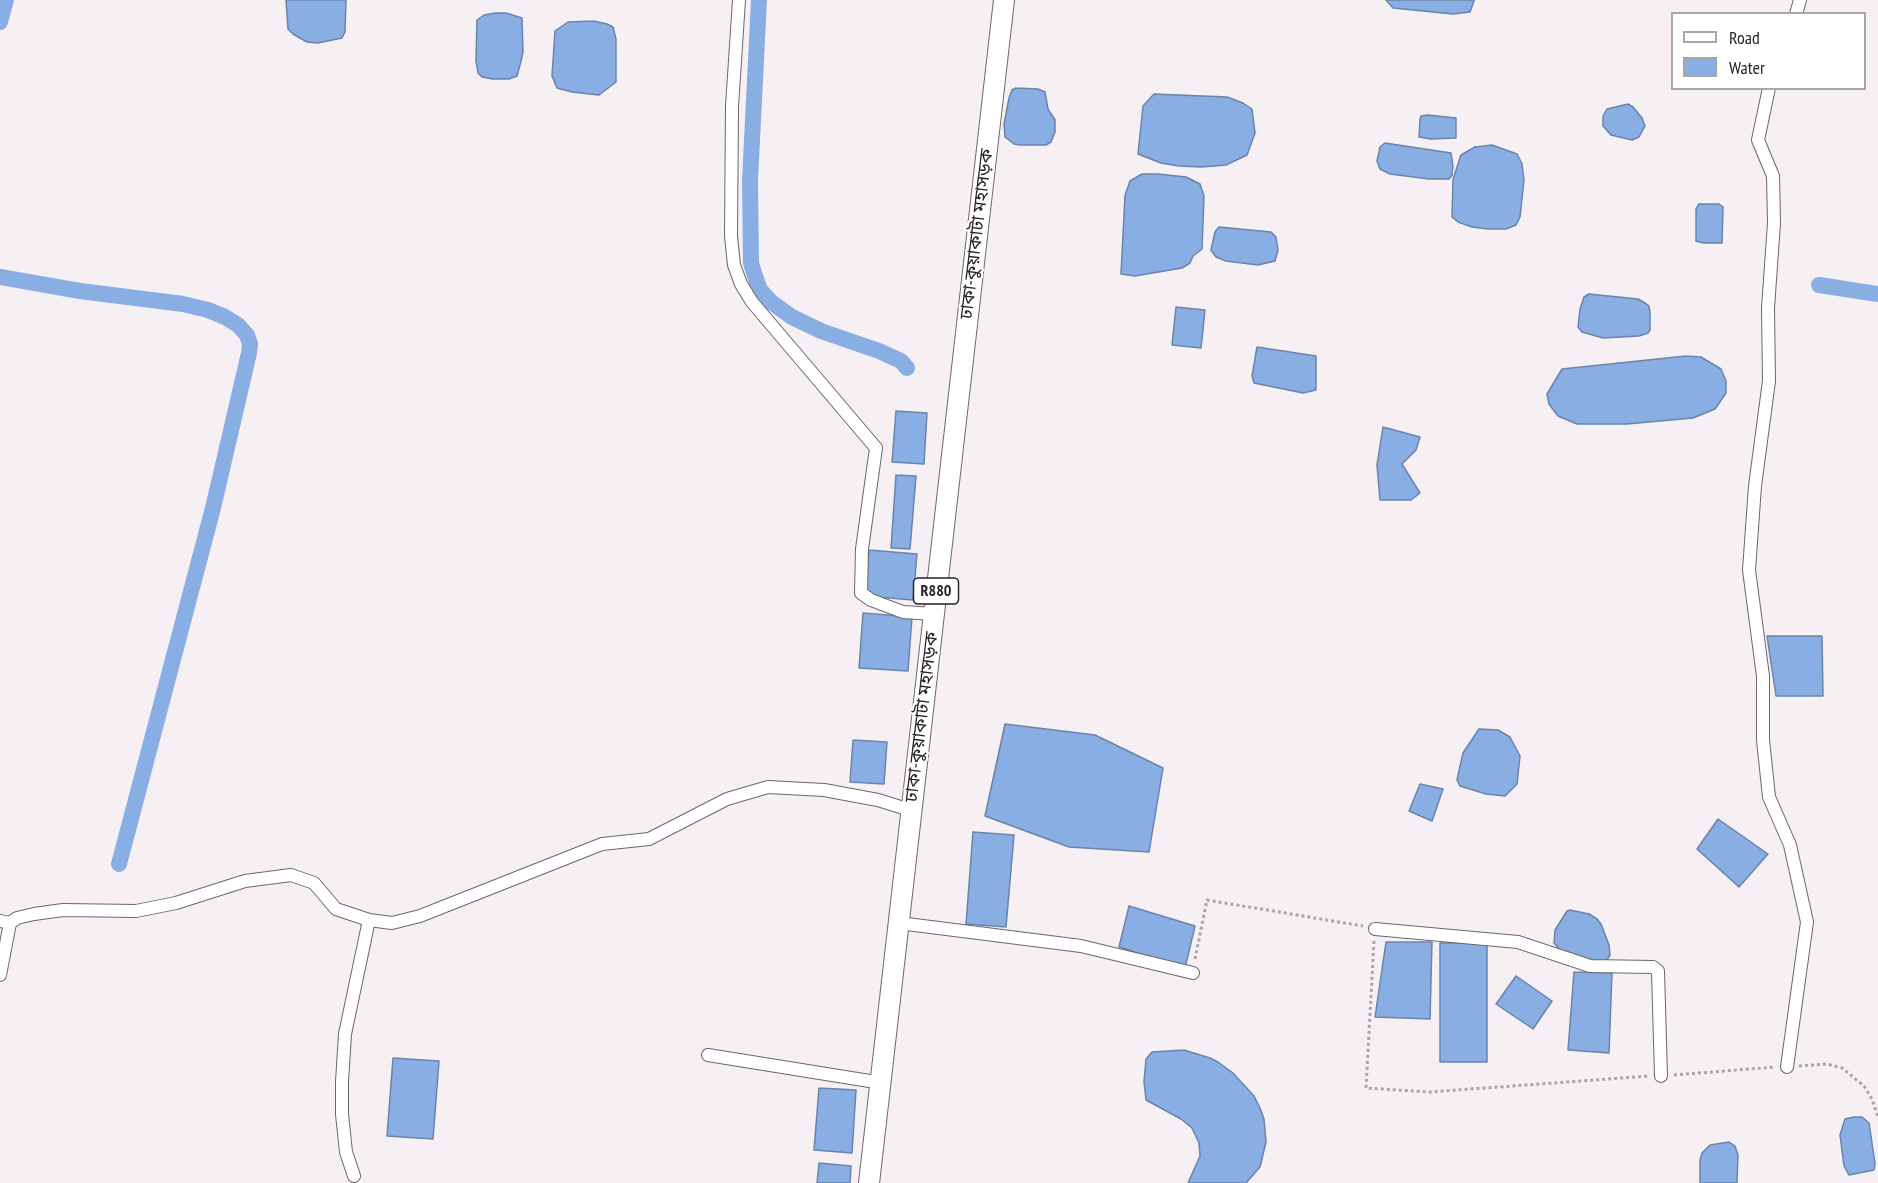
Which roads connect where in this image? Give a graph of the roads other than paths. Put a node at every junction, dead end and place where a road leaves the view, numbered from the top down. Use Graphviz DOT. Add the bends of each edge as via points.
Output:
graph roads {
  1 [pos="739,0"];
  2 [pos="1004,0"];
  3 [pos="1769,90"];
  4 [pos="934,614"];
  5 [pos="910,810"];
  6 [pos="369,921"];
  7 [pos="5,922"];
  8 [pos="899,923"];
  9 [pos="1375,929"];
  10 [pos="1192,974"];
  11 [pos="0,975"];
  12 [pos="708,1055"];
  13 [pos="1787,1066"];
  14 [pos="1661,1076"];
  15 [pos="882,1083"];
  16 [pos="354,1176"];
  17 [pos="870,1183"];
  1 -- 4 [label="street" via="732,106 734,265 752,302 876,448 862,549 861,593 903,612"];
  2 -- 4 [label="main road, ঢাকা-কুয়াকাটা মহাসড়ক / R880"];
  3 -- 13 [label="street" via="1758,140 1773,176 1769,381 1749,570 1763,676 1768,797 1790,845 1807,922"];
  4 -- 5 [label="main road, ঢাকা-কুয়াকাটা মহাসড়ক / R880"];
  5 -- 6 [label="street" via="824,790 768,787 727,799 648,839 602,844 420,916 392,923"];
  5 -- 8 [label="main road, ঢাকা-কুয়াকাটা মহাসড়ক / R880"];
  6 -- 7 [label="street" via="336,909 314,883 291,875 245,880 176,903 136,911 63,910"];
  6 -- 16 [label="street" via="345,1034 342,1082 346,1152"];
  7 -- 11 [label="street"];
  8 -- 10 [label="street" via="1081,946"];
  8 -- 15 [label="main road, ঢাকা-কুয়াকাটা মহাসড়ক / R880"];
  9 -- 14 [label="street" via="1518,942 1590,966 1653,966 1658,970"];
  12 -- 15 [label="street"];
  15 -- 17 [label="main road, ঢাকা-কুয়াকাটা মহাসড়ক / R880"];
}
